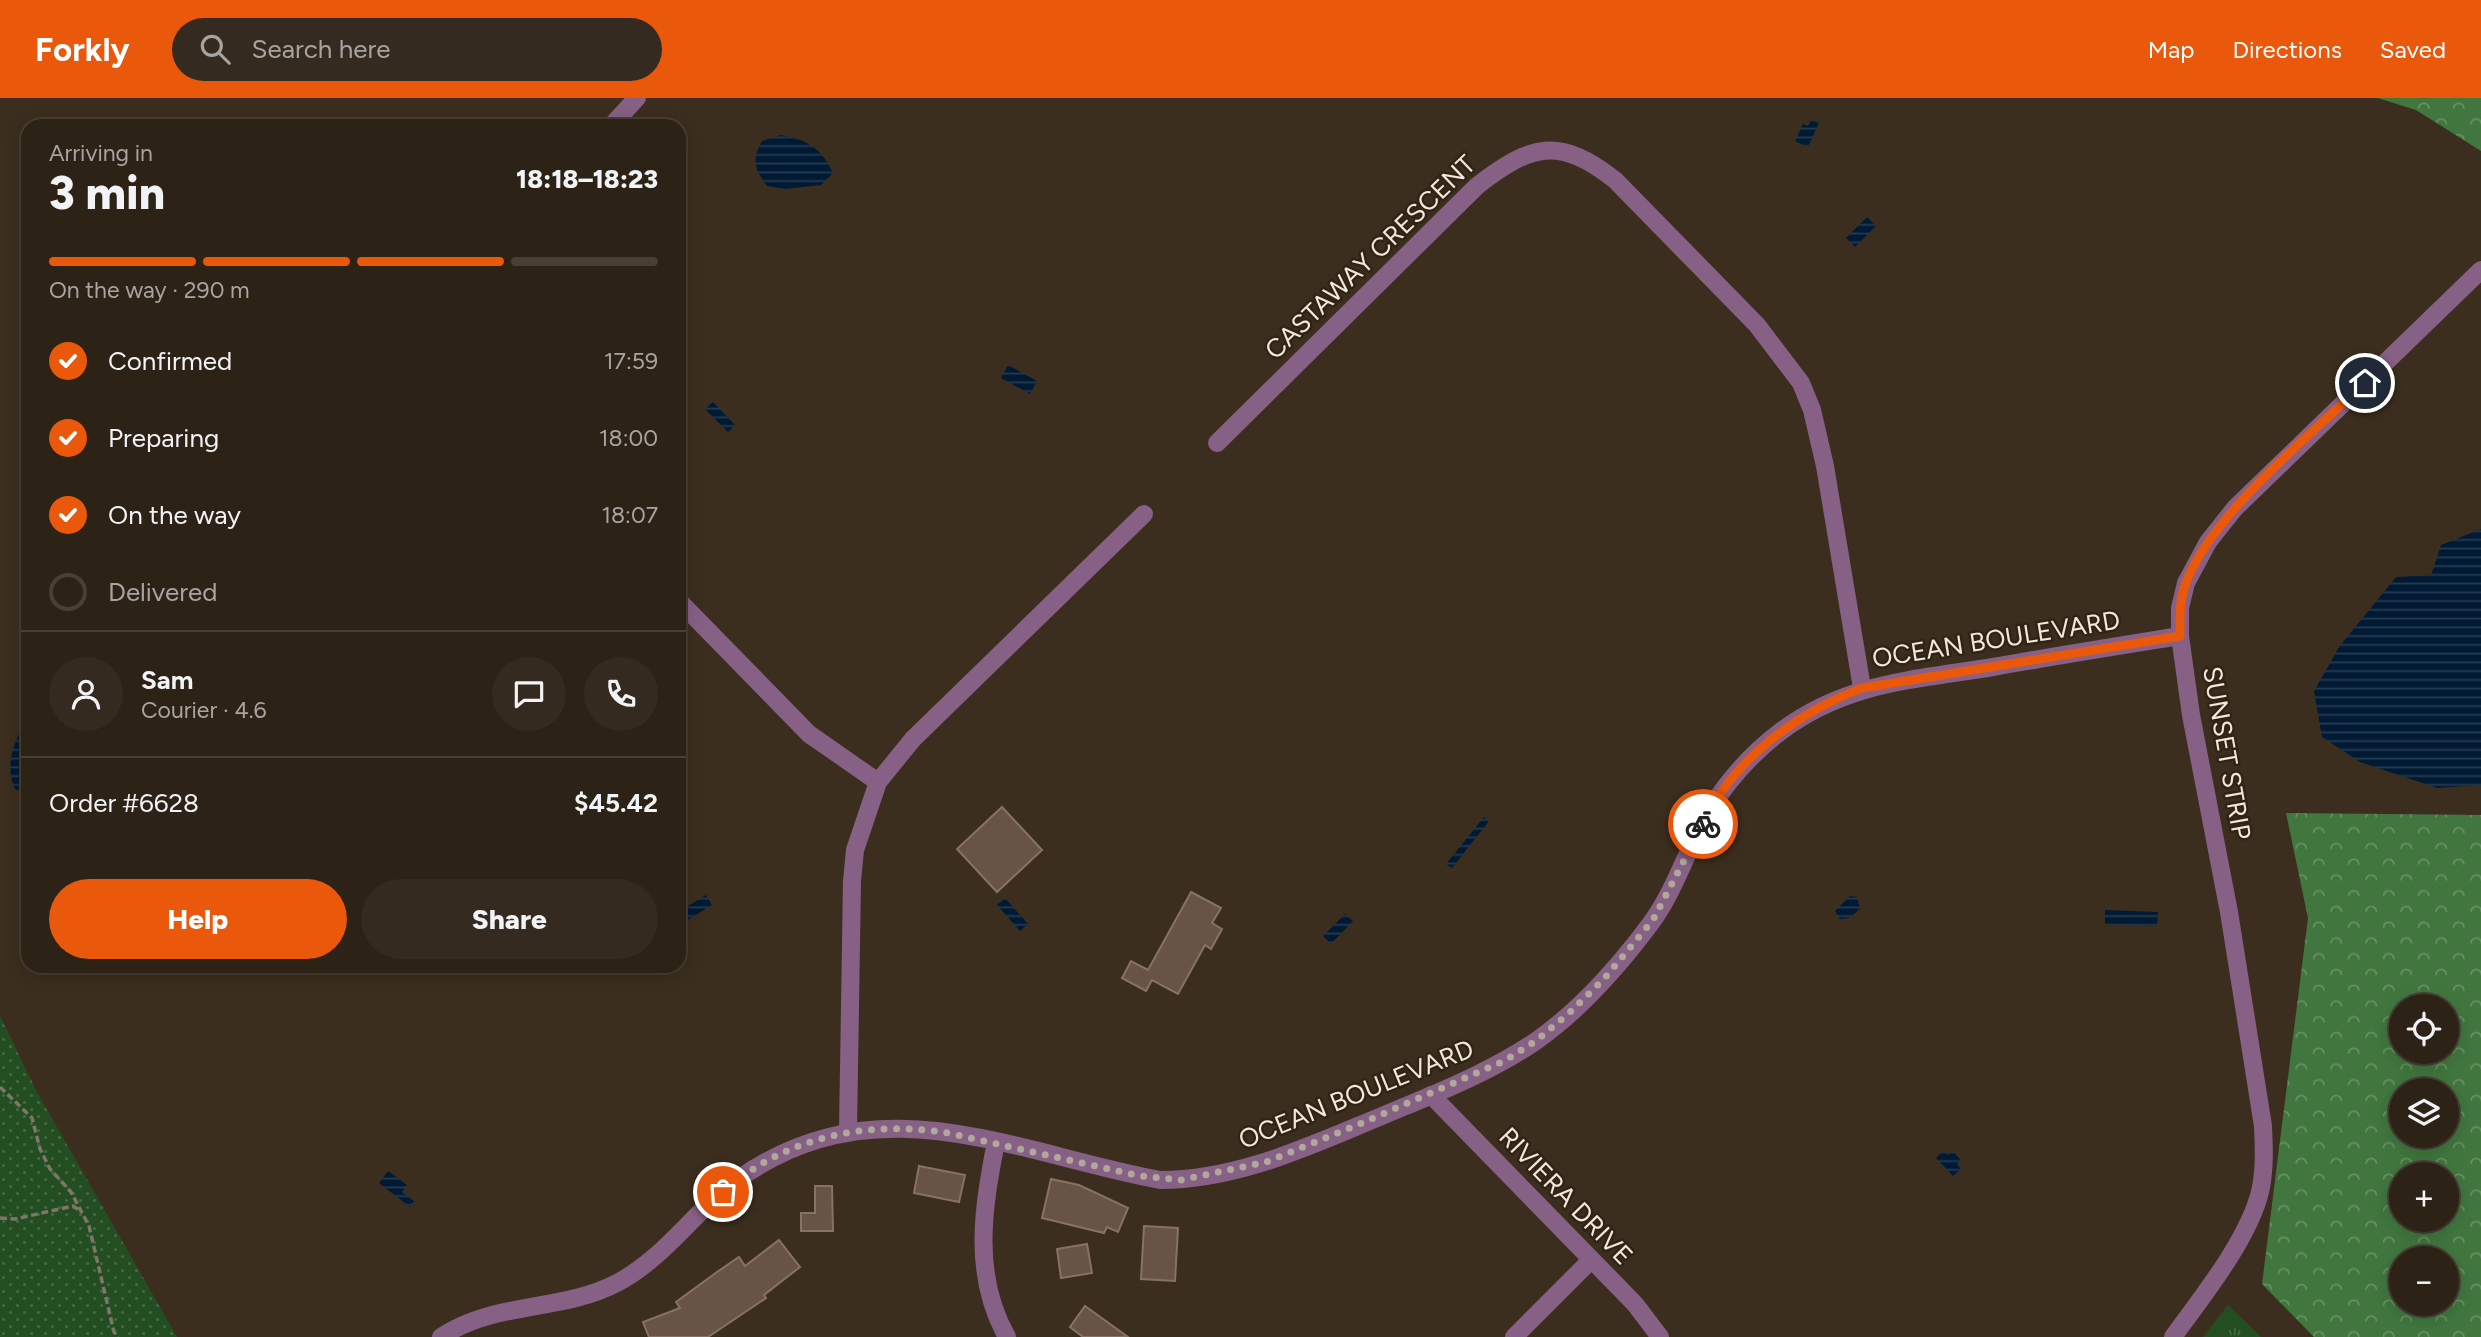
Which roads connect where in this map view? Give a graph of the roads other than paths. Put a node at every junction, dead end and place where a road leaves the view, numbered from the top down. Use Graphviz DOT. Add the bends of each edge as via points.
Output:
graph roads {
  1 [pos="637,98"];
  2 [pos="618,119"];
  3 [pos="2481,270"];
  4 [pos="1217,443"];
  5 [pos="1144,514"];
  6 [pos="686,608"];
  7 [pos="2180,636"];
  8 [pos="1862,688"];
  9 [pos="878,782"];
  10 [pos="1432,1095"];
  11 [pos="848,1130"];
  12 [pos="996,1142"];
  13 [pos="1591,1260"];
  14 [pos="441,1337"];
  15 [pos="1007,1337"];
  16 [pos="1514,1337"];
  17 [pos="1660,1337"];
  18 [pos="2172,1337"];
  1 -- 2 [label="street"];
  3 -- 7 [label="street, SUNSET STRIP" via="2221,525 2186,583 2179,608"];
  4 -- 8 [label="street, CASTAWAY CRESCENT" via="1477,186 1510,161 1538,151 1566,152 1592,162 1615,180 1757,325 1801,383 1825,466"];
  5 -- 9 [label="street" via="913,738"];
  6 -- 9 [label="street" via="809,734"];
  7 -- 8 [label="street, OCEAN BOULEVARD"];
  7 -- 18 [label="street, SUNSET STRIP" via="2229,912 2263,1126 2264,1158 2260,1193 2247,1222 2216,1280"];
  8 -- 10 [label="street, OCEAN BOULEVARD" via="1779,733 1735,776 1707,814 1653,920 1568,1014 1504,1061"];
  9 -- 11 [label="street" via="855,850 852,881"];
  10 -- 12 [label="street, OCEAN BOULEVARD" via="1266,1162 1181,1180 1140,1176"];
  10 -- 13 [label="street, RIVIERA DRIVE"];
  11 -- 12 [label="street, OCEAN BOULEVARD" via="923,1129"];
  11 -- 14 [label="street, OCEAN BOULEVARD" via="795,1148 736,1181 665,1250 615,1284 565,1301 491,1314"];
  12 -- 15 [label="street" via="982,1220 983,1247 992,1300"];
  13 -- 16 [label="street"];
  13 -- 17 [label="street, RIVIERA DRIVE"];
}
